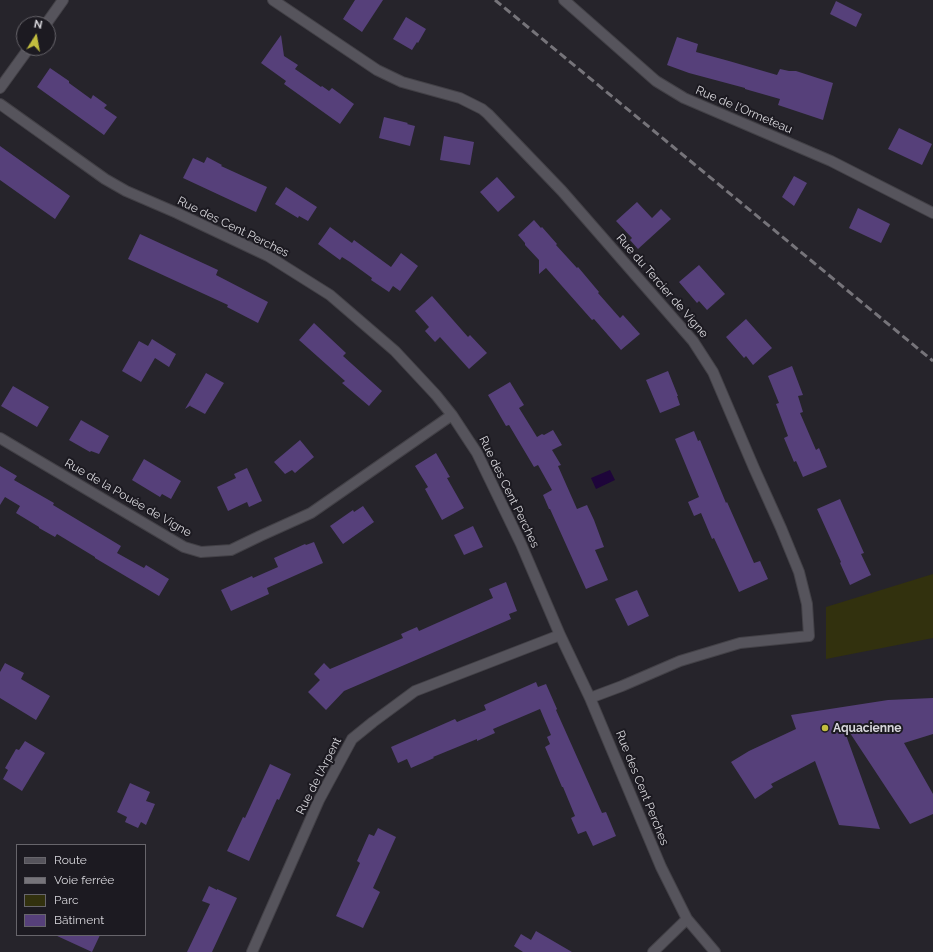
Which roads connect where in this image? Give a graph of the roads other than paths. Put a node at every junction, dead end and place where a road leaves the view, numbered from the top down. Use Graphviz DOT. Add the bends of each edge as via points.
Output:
graph roads {
  1 [pos="63,0"];
  2 [pos="273,0"];
  3 [pos="564,0"];
  4 [pos="52,16"];
  5 [pos="23,56"];
  6 [pos="0,88"];
  7 [pos="0,104"];
  8 [pos="933,213"];
  9 [pos="452,415"];
  10 [pos="0,438"];
  11 [pos="560,635"];
  12 [pos="590,698"];
  13 [pos="687,919"];
  14 [pos="252,952"];
  15 [pos="653,952"];
  16 [pos="715,952"];
  1 -- 4 [label="street"];
  2 -- 12 [label="street, Rue du Tercier de Vigne" via="377,70 402,82 460,98 488,114 562,191 693,341 713,372 799,572 807,604 809,636 740,643 680,661"];
  3 -- 8 [label="street, Rue de l'Ormeteau" via="656,81 684,98 831,161"];
  5 -- 6 [label="street"];
  7 -- 9 [label="street, Rue des Cent Perches" via="105,179 268,256 330,295 395,351"];
  9 -- 10 [label="street, Rue de la Pouée de Vigne" via="311,513 231,550 201,552 184,547"];
  9 -- 11 [label="street, Rue des Cent Perches" via="477,453 521,544"];
  11 -- 12 [label="street, Rue des Cent Perches"];
  11 -- 14 [label="street, Rue de l'Arpent" via="415,691 352,739 319,800"];
  12 -- 13 [label="street, Rue des Cent Perches" via="661,867"];
  13 -- 15 [label="street"];
  13 -- 16 [label="street, Rue des Cent Perches"];
}
